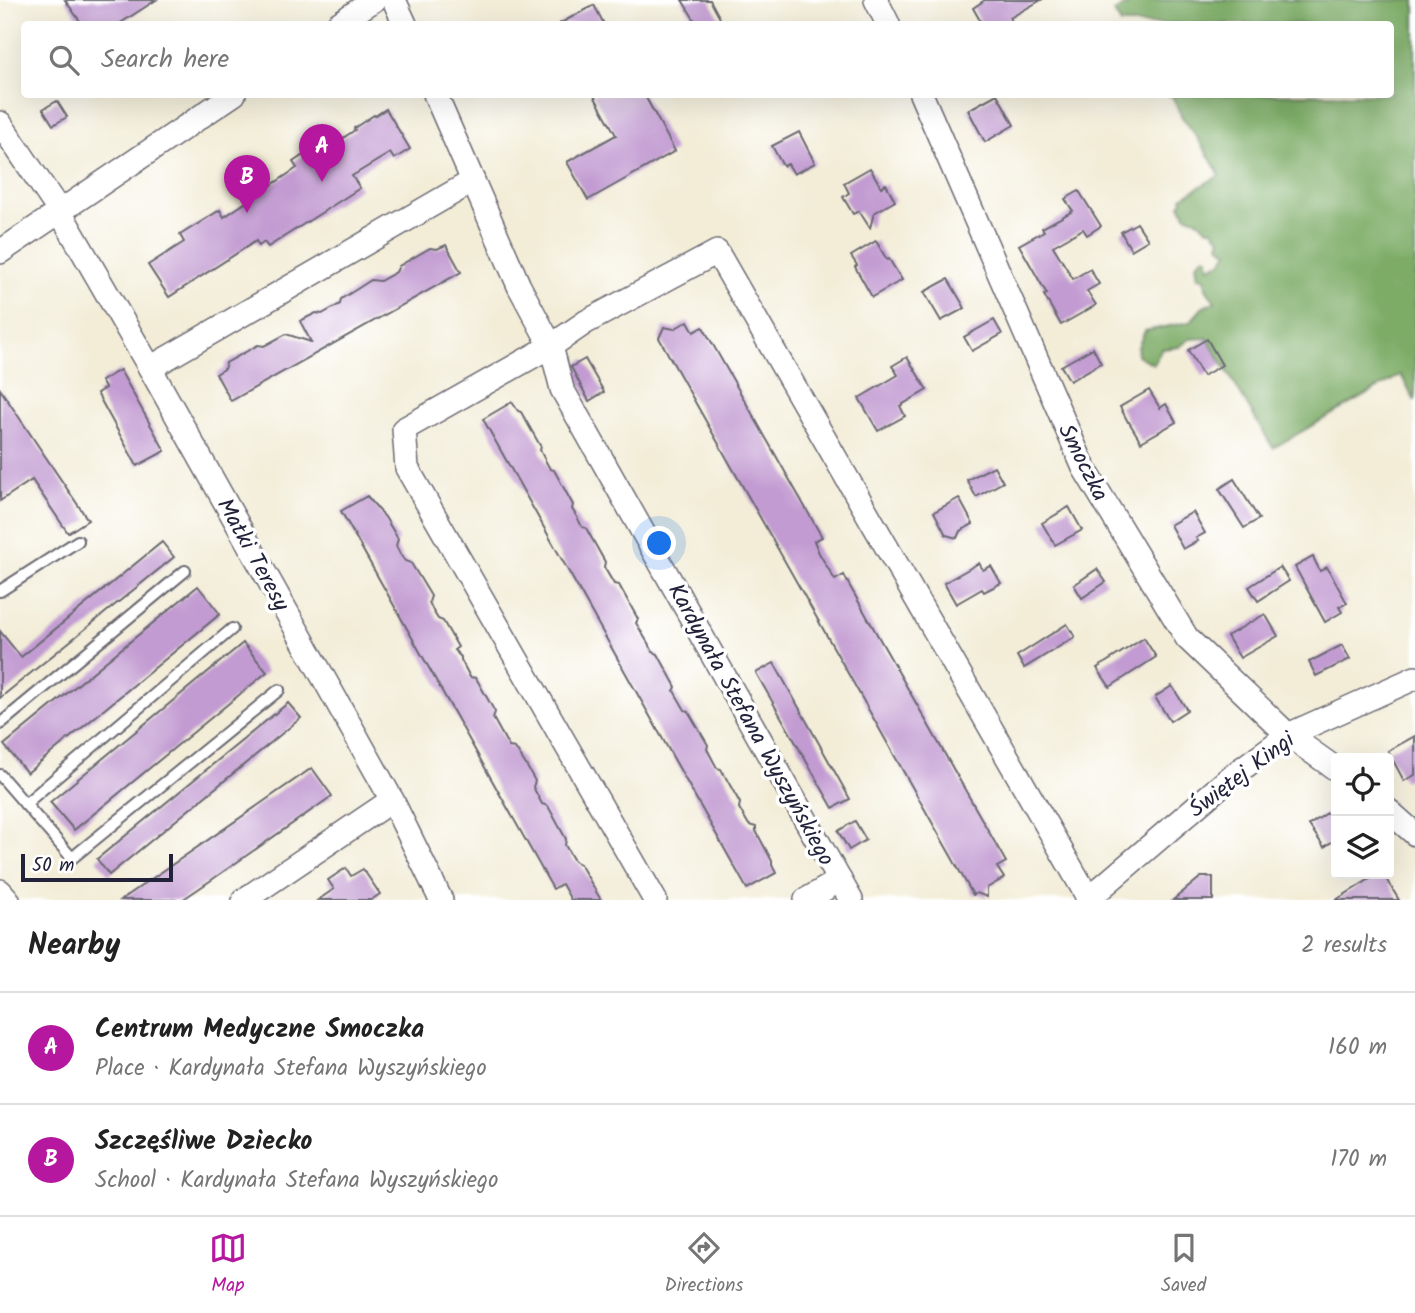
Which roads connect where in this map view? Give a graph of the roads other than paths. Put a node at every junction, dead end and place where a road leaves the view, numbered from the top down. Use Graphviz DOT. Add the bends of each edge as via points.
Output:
graph roads {
  1 [pos="374,0"];
  2 [pos="394,0"];
  3 [pos="876,0"];
  4 [pos="342,21"];
  5 [pos="404,21"];
  6 [pos="886,21"];
  7 [pos="228,98"];
  8 [pos="437,98"];
  9 [pos="923,98"];
  10 [pos="0,123"];
  11 [pos="473,181"];
  12 [pos="60,212"];
  13 [pos="0,252"];
  14 [pos="551,346"];
  15 [pos="150,368"];
  16 [pos="78,541"];
  17 [pos="185,571"];
  18 [pos="0,591"];
  19 [pos="232,629"];
  20 [pos="1415,678"];
  21 [pos="279,690"];
  22 [pos="0,724"];
  23 [pos="1288,735"];
  24 [pos="1331,765"];
  25 [pos="0,775"];
  26 [pos="391,800"];
  27 [pos="25,804"];
  28 [pos="1394,815"];
  29 [pos="1415,834"];
  30 [pos="846,890"];
  31 [pos="0,891"];
  32 [pos="1088,899"];
  33 [pos="8,900"];
  34 [pos="244,900"];
  35 [pos="441,900"];
  36 [pos="655,900"];
  37 [pos="806,900"];
  1 -- 4 [label="street"];
  2 -- 5 [label="street"];
  3 -- 6 [label="street"];
  7 -- 12 [label="street"];
  8 -- 11 [label="street, Kardynała Stefana Wyszyńskiego"];
  9 -- 23 [label="street, Smoczka" via="1084,468 1187,638"];
  10 -- 12 [label="street, Matki Teresy"];
  11 -- 14 [label="street, Kardynała Stefana Wyszyńskiego"];
  11 -- 15 [label="street"];
  12 -- 13 [label="street"];
  12 -- 15 [label="street, Matki Teresy"];
  14 -- 30 [label="street, Kardynała Stefana Wyszyńskiego" via="562,389"];
  14 -- 32 [label="street" via="717,251"];
  14 -- 36 [label="street" via="404,429 407,468"];
  15 -- 26 [label="street, Matki Teresy"];
  16 -- 18 [label="lane"];
  17 -- 22 [label="lane"];
  19 -- 27 [label="lane"];
  20 -- 23 [label="street, Świętej Kingi"];
  21 -- 27 [label="lane" via="72,858"];
  23 -- 24 [label="street, Smoczka"];
  23 -- 32 [label="street, Świętej Kingi" via="1231,776"];
  25 -- 27 [label="lane"];
  26 -- 34 [label="street"];
  26 -- 35 [label="street, Matki Teresy"];
  28 -- 29 [label="street"];
  30 -- 37 [label="street"];
  31 -- 33 [label="street"];
}
